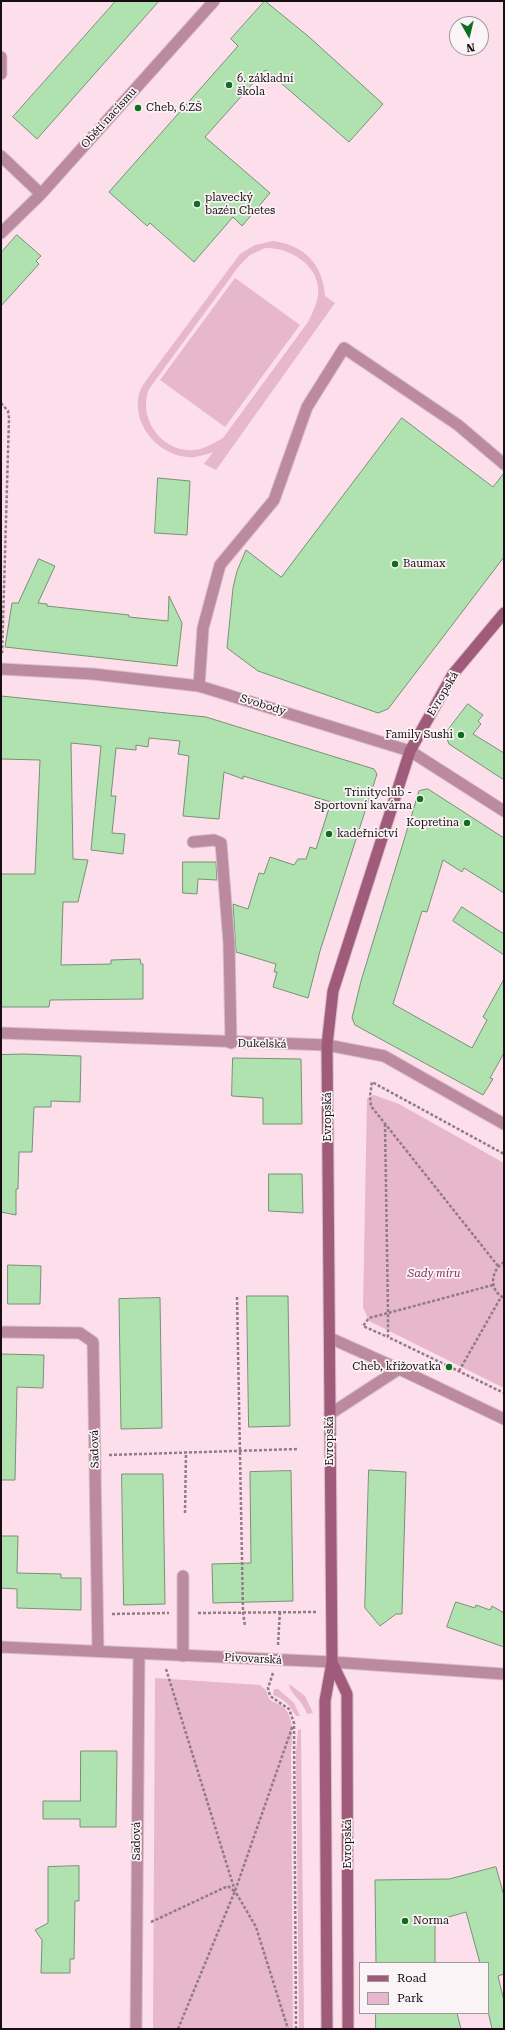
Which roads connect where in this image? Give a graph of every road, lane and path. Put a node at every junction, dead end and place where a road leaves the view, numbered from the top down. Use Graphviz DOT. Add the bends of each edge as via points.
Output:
graph roads {
  1 [pos="214,1"];
  2 [pos="1,57"];
  3 [pos="1,74"];
  4 [pos="1,156"];
  5 [pos="41,194"];
  6 [pos="1,233"];
  7 [pos="1,403"];
  8 [pos="504,464"];
  9 [pos="504,613"];
  10 [pos="7,670"];
  11 [pos="199,686"];
  12 [pos="410,751"];
  13 [pos="504,811"];
  14 [pos="193,842"];
  15 [pos="1,1033"];
  16 [pos="231,1043"];
  17 [pos="327,1045"];
  18 [pos="385,1123"];
  19 [pos="504,1124"];
  20 [pos="504,1154"];
  21 [pos="504,1262"];
  22 [pos="498,1266"];
  23 [pos="493,1285"];
  24 [pos="237,1297"];
  25 [pos="502,1297"];
  26 [pos="388,1313"];
  27 [pos="1,1332"];
  28 [pos="388,1336"];
  29 [pos="330,1338"];
  30 [pos="399,1369"];
  31 [pos="459,1371"];
  32 [pos="504,1393"];
  33 [pos="330,1414"];
  34 [pos="504,1419"];
  35 [pos="298,1449"];
  36 [pos="240,1451"];
  37 [pos="186,1452"];
  38 [pos="95,1455"];
  39 [pos="185,1512"];
  40 [pos="183,1576"];
  41 [pos="331,1612"];
  42 [pos="245,1626"];
  43 [pos="1,1647"];
  44 [pos="98,1651"];
  45 [pos="139,1654"];
  46 [pos="162,1655"];
  47 [pos="183,1656"];
  48 [pos="277,1660"];
  49 [pos="332,1662"];
  50 [pos="504,1674"];
  51 [pos="294,1723"];
  52 [pos="235,1891"];
  53 [pos="137,1929"];
  54 [pos="136,2029"];
  55 [pos="178,2029"];
  56 [pos="288,2029"];
  57 [pos="296,2029"];
  58 [pos="328,2029"];
  59 [pos="348,2029"];
  1 -- 5 [label="street, Obětí nacismu"];
  2 -- 3 [label="street"];
  4 -- 5 [label="street"];
  5 -- 6 [label="street, Obětí nacismu"];
  7 -- 10 [label="path" via="8,411 9,418 2,655 12,656"];
  8 -- 11 [label="street" via="458,425 344,348 307,407 274,500 220,565 203,628"];
  9 -- 12 [label="main road, Evropská" via="453,674"];
  10 -- 11 [label="street, Svobody" via="93,674"];
  11 -- 12 [label="street, Svobody"];
  12 -- 13 [label="street, Svobody"];
  12 -- 17 [label="main road, Evropská" via="333,991"];
  14 -- 16 [label="street" via="214,840 221,843 229,943"];
  15 -- 16 [label="street, Dukelská"];
  16 -- 17 [label="street, Dukelská"];
  17 -- 19 [label="street, Dukelská" via="384,1056"];
  17 -- 29 [label="main road, Evropská"];
  18 -- 20 [label="path" via="371,1106 372,1082"];
  18 -- 22 [label="path"];
  18 -- 26 [label="path"];
  21 -- 22 [label="path"];
  22 -- 23 [label="path" via="494,1272"];
  23 -- 25 [label="path"];
  23 -- 26 [label="path"];
  24 -- 36 [label="path"];
  25 -- 31 [label="path"];
  26 -- 28 [label="path"];
  26 -- 28 [label="path" via="369,1318 363,1326"];
  27 -- 38 [label="street, Sadová" via="80,1333 93,1342"];
  28 -- 31 [label="path"];
  29 -- 30 [label="street"];
  29 -- 33 [label="main road, Evropská"];
  30 -- 33 [label="street"];
  30 -- 34 [label="street"];
  31 -- 32 [label="path"];
  33 -- 41 [label="main road, Evropská"];
  35 -- 36 [label="path"];
  36 -- 37 [label="path"];
  36 -- 42 [label="path"];
  37 -- 38 [label="path"];
  37 -- 39 [label="path"];
  38 -- 44 [label="street, Sadová"];
  40 -- 47 [label="street"];
  41 -- 48 [label="path" via="280,1611"];
  41 -- 49 [label="main road, Evropská"];
  43 -- 44 [label="street, Pivovarská"];
  44 -- 45 [label="street, Pivovarská"];
  45 -- 46 [label="street, Pivovarská"];
  45 -- 53 [label="street, Sadová"];
  46 -- 47 [label="street, Pivovarská"];
  46 -- 52 [label="path"];
  47 -- 48 [label="street, Pivovarská"];
  48 -- 49 [label="street, Pivovarská"];
  48 -- 51 [label="path" via="268,1688 270,1696 289,1709"];
  49 -- 50 [label="street, Pivovarská"];
  49 -- 58 [label="main road, Evropská" via="325,1702"];
  49 -- 59 [label="main road, Evropská" via="348,1694"];
  51 -- 52 [label="path"];
  51 -- 57 [label="path"];
  52 -- 53 [label="path" via="228,1886"];
  52 -- 55 [label="path"];
  52 -- 56 [label="path" via="256,1927"];
  53 -- 54 [label="street, Sadová"];
}
